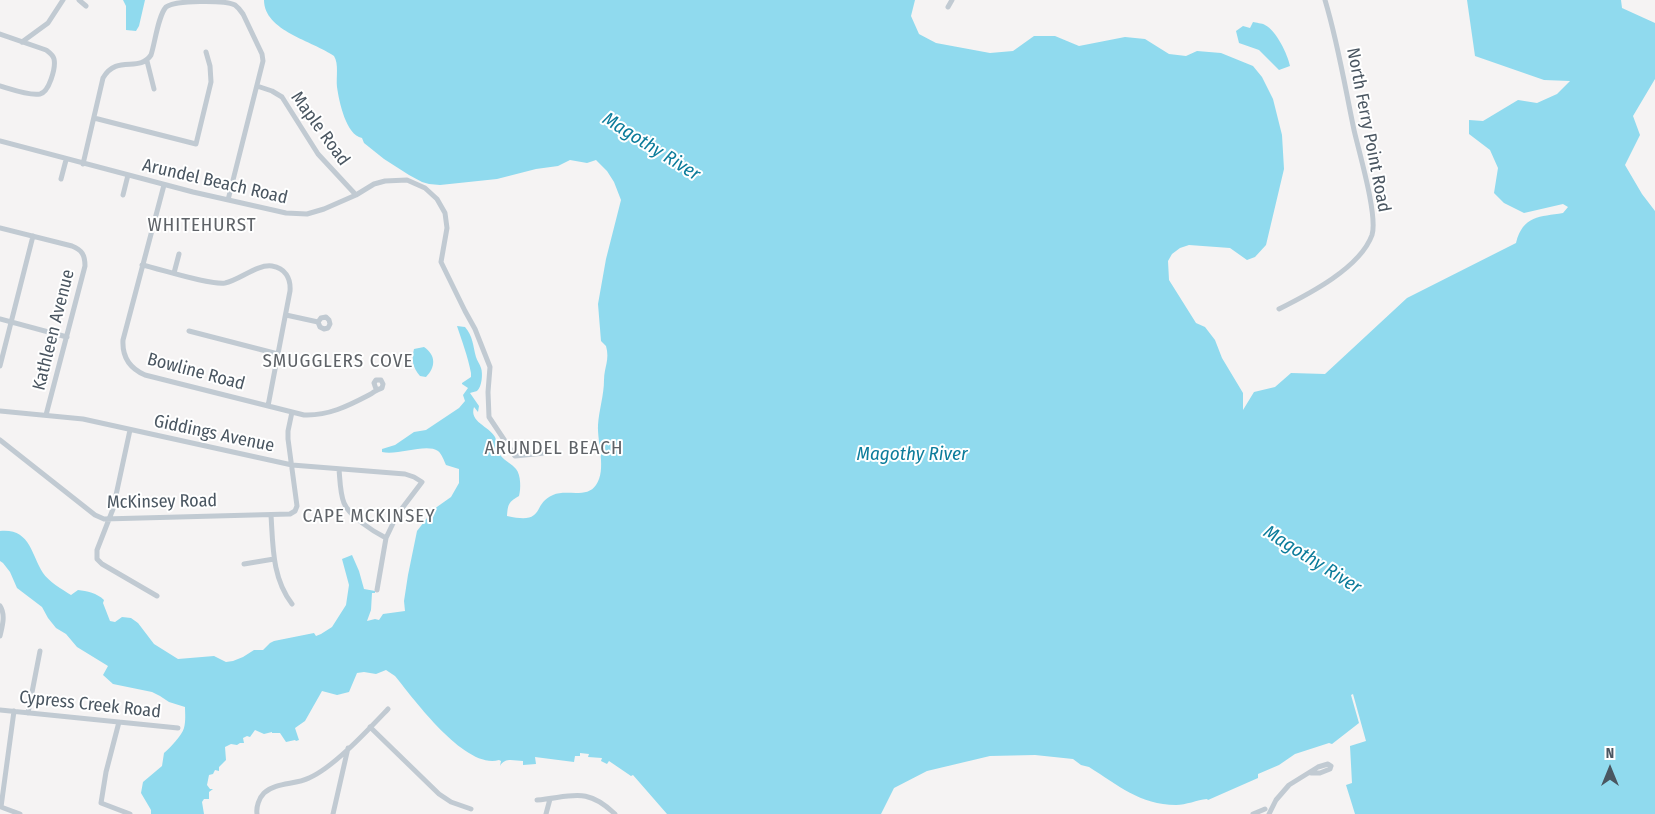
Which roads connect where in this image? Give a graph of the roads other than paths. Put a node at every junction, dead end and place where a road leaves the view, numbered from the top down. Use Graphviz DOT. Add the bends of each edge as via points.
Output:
graph roads {
  1 [pos="63,0"];
  2 [pos="80,0"];
  3 [pos="952,0"];
  4 [pos="1325,0"];
  5 [pos="86,6"];
  6 [pos="948,7"];
  7 [pos="0,34"];
  8 [pos="22,42"];
  9 [pos="206,52"];
  10 [pos="147,61"];
  11 [pos="0,86"];
  12 [pos="257,86"];
  13 [pos="154,89"];
  14 [pos="94,118"];
  15 [pos="0,141"];
  16 [pos="66,160"];
  17 [pos="82,164"];
  18 [pos="128,175"];
  19 [pos="61,179"];
  20 [pos="164,185"];
  21 [pos="123,195"];
  22 [pos="356,195"];
  23 [pos="228,200"];
  24 [pos="0,228"];
  25 [pos="33,236"];
  26 [pos="179,254"];
  27 [pos="142,265"];
  28 [pos="174,273"];
  29 [pos="1278,309"];
  30 [pos="286,315"];
  31 [pos="0,319"];
  32 [pos="11,322"];
  33 [pos="318,322"];
  34 [pos="189,331"];
  35 [pos="67,337"];
  36 [pos="278,354"];
  37 [pos="0,366"];
  38 [pos="376,389"];
  39 [pos="268,406"];
  40 [pos="0,411"];
  41 [pos="292,412"];
  42 [pos="46,415"];
  43 [pos="130,430"];
  44 [pos="0,440"];
  45 [pos="545,453"];
  46 [pos="292,465"];
  47 [pos="338,469"];
  48 [pos="270,515"];
  49 [pos="110,520"];
  50 [pos="386,538"];
  51 [pos="274,559"];
  52 [pos="244,564"];
  53 [pos="377,590"];
  54 [pos="157,596"];
  55 [pos="292,604"];
  56 [pos="0,606"];
  57 [pos="0,636"];
  58 [pos="40,651"];
  59 [pos="388,709"];
  60 [pos="0,710"];
  61 [pos="14,711"];
  62 [pos="28,713"];
  63 [pos="119,722"];
  64 [pos="178,728"];
  65 [pos="370,728"];
  66 [pos="348,748"];
  67 [pos="1311,773"];
  68 [pos="550,799"];
  69 [pos="537,800"];
  70 [pos="471,809"];
  71 [pos="1267,812"];
  72 [pos="20,814"];
  73 [pos="130,814"];
  74 [pos="257,814"];
  75 [pos="335,814"];
  76 [pos="546,814"];
  77 [pos="615,814"];
  78 [pos="1253,814"];
  1 -- 8 [label="street" via="48,23"];
  2 -- 5 [label="street"];
  3 -- 6 [label="street"];
  4 -- 29 [label="street, North Ferry Point Road" via="1363,168 1372,235 1344,271"];
  7 -- 8 [label="street"];
  8 -- 11 [label="street" via="46,50 54,58 48,89 35,94"];
  9 -- 14 [label="street" via="211,82 196,144"];
  10 -- 12 [label="street" via="168,5 226,2 240,9 263,58"];
  10 -- 13 [label="street"];
  10 -- 14 [label="street" via="117,65 108,71 103,78"];
  12 -- 22 [label="street, Maple Road" via="282,97 318,154"];
  12 -- 23 [label="street"];
  14 -- 17 [label="street"];
  15 -- 16 [label="street, Arundel Beach Road"];
  16 -- 17 [label="street, Arundel Beach Road"];
  16 -- 19 [label="street"];
  17 -- 18 [label="street, Arundel Beach Road"];
  18 -- 20 [label="street, Arundel Beach Road"];
  18 -- 21 [label="street"];
  20 -- 23 [label="street, Arundel Beach Road"];
  20 -- 27 [label="street, Bowline Road"];
  22 -- 23 [label="street, Arundel Beach Road" via="324,209 302,214 276,212"];
  22 -- 45 [label="street, Arundel Beach Road" via="374,184 401,180 419,185 437,199 447,220 441,256 443,266 476,329 490,367 489,417 515,456"];
  24 -- 25 [label="street"];
  25 -- 32 [label="street"];
  25 -- 35 [label="street, Kathleen Avenue" via="72,246 84,257 85,266"];
  26 -- 28 [label="street"];
  27 -- 28 [label="street"];
  27 -- 39 [label="street, Bowline Road" via="123,340 124,354 130,366 138,372"];
  28 -- 30 [label="street" via="220,283 263,267 274,267 285,272 290,281"];
  30 -- 33 [label="street"];
  30 -- 36 [label="street"];
  31 -- 32 [label="street"];
  32 -- 35 [label="street"];
  32 -- 37 [label="street"];
  34 -- 36 [label="street"];
  35 -- 42 [label="street, Kathleen Avenue"];
  36 -- 39 [label="street"];
  38 -- 41 [label="street, Bowline Road" via="330,412 313,415"];
  39 -- 41 [label="street, Bowline Road"];
  40 -- 42 [label="street, Giddings Avenue"];
  41 -- 46 [label="street" via="288,434"];
  42 -- 43 [label="street, Giddings Avenue" via="83,419"];
  43 -- 46 [label="street, Giddings Avenue"];
  43 -- 49 [label="street"];
  44 -- 49 [label="street, McKinsey Road" via="95,515"];
  46 -- 47 [label="street, Giddings Avenue"];
  46 -- 48 [label="street, McKinsey Road" via="295,511"];
  47 -- 50 [label="street" via="347,509"];
  47 -- 50 [label="street, Giddings Avenue" via="405,474 422,482 397,515"];
  48 -- 49 [label="street, McKinsey Road"];
  48 -- 51 [label="street"];
  49 -- 54 [label="street" via="97,550 97,559"];
  50 -- 53 [label="street"];
  51 -- 52 [label="street"];
  51 -- 55 [label="street" via="282,589"];
  56 -- 57 [label="street" via="3,618"];
  58 -- 62 [label="street"];
  59 -- 65 [label="street"];
  60 -- 61 [label="street, Cypress Creek Road"];
  61 -- 62 [label="street, Cypress Creek Road"];
  61 -- 72 [label="street" via="1,807"];
  62 -- 63 [label="street, Cypress Creek Road"];
  63 -- 64 [label="street, Cypress Creek Road"];
  63 -- 73 [label="street" via="101,803"];
  65 -- 66 [label="street"];
  65 -- 70 [label="street" via="439,794"];
  66 -- 74 [label="street" via="308,779 265,792 258,803"];
  66 -- 75 [label="street"];
  67 -- 71 [label="street" via="1289,785"];
  68 -- 69 [label="street"];
  68 -- 76 [label="street"];
  68 -- 77 [label="street" via="576,795 593,797"];
  71 -- 78 [label="street"];
}
